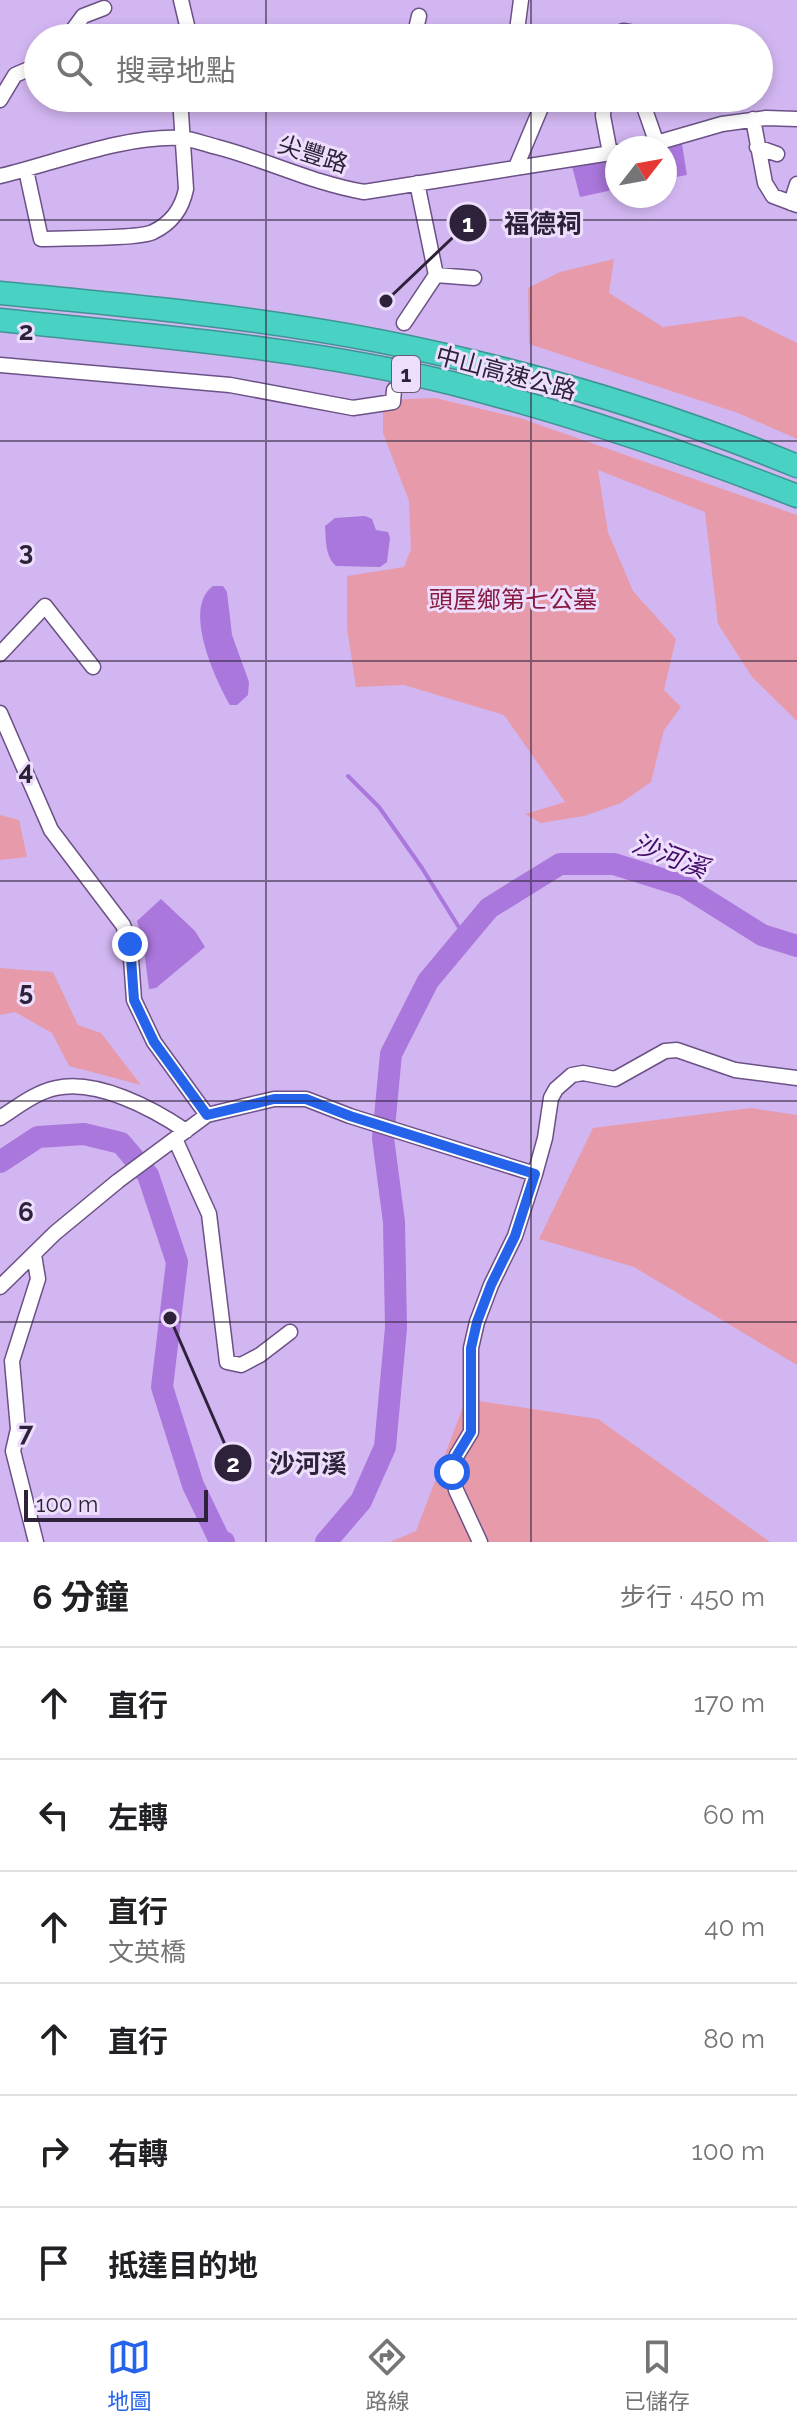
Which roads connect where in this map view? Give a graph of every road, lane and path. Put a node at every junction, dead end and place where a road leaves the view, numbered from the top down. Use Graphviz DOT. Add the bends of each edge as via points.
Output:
graph roads {
  1 [pos="181,0"];
  2 [pos="521,0"];
  3 [pos="104,8"];
  4 [pos="419,16"];
  5 [pos="77,24"];
  6 [pos="187,24"];
  7 [pos="417,24"];
  8 [pos="518,24"];
  9 [pos="24,71"];
  10 [pos="0,100"];
  11 [pos="180,112"];
  12 [pos="539,112"];
  13 [pos="603,112"];
  14 [pos="646,112"];
  15 [pos="753,119"];
  16 [pos="797,119"];
  17 [pos="608,136"];
  18 [pos="654,136"];
  19 [pos="181,138"];
  20 [pos="677,138"];
  21 [pos="757,147"];
  22 [pos="605,154"];
  23 [pos="777,154"];
  24 [pos="516,167"];
  25 [pos="26,170"];
  26 [pos="0,176"];
  27 [pos="417,183"];
  28 [pos="797,184"];
  29 [pos="794,204"];
  30 [pos="436,275"];
  31 [pos="474,278"];
  32 [pos="0,293"];
  33 [pos="0,320"];
  34 [pos="404,323"];
  35 [pos="0,365"];
  36 [pos="394,390"];
  37 [pos="797,466"];
  38 [pos="797,496"];
  39 [pos="0,654"];
  40 [pos="93,667"];
  41 [pos="0,713"];
  42 [pos="797,1078"];
  43 [pos="207,1115"];
  44 [pos="0,1118"];
  45 [pos="177,1138"];
  46 [pos="535,1174"];
  47 [pos="34,1255"];
  48 [pos="0,1287"];
  49 [pos="290,1332"];
  50 [pos="36,1542"];
  51 [pos="480,1542"];
  1 -- 6 [label="street"];
  2 -- 8 [label="street"];
  3 -- 5 [label="street"];
  4 -- 7 [label="street"];
  9 -- 10 [label="street" via="15,75"];
  11 -- 19 [label="street"];
  12 -- 24 [label="street"];
  13 -- 17 [label="street"];
  14 -- 18 [label="street"];
  15 -- 16 [label="street"];
  15 -- 20 [label="street"];
  15 -- 21 [label="street"];
  19 -- 25 [label="street, 尖豐路" via="84,153"];
  19 -- 25 [label="street" via="183,203 174,218 151,234 41,239"];
  19 -- 27 [label="street, 尖豐路" via="245,154 333,187 364,192"];
  21 -- 23 [label="street"];
  21 -- 29 [label="street" via="773,196"];
  22 -- 24 [label="street, 尖豐路"];
  24 -- 27 [label="street, 尖豐路"];
  25 -- 26 [label="street, 尖豐路"];
  27 -- 30 [label="street"];
  28 -- 29 [label="street"];
  30 -- 31 [label="street"];
  30 -- 34 [label="street"];
  32 -- 37 [label="highway, 中山高速公路 / 1" via="247,320 453,356 663,416"];
  33 -- 38 [label="highway, 中山高速公路 / 1" via="286,353 449,383 655,444"];
  35 -- 36 [label="street" via="230,385 353,408 393,402"];
  39 -- 40 [label="street" via="45,606"];
  41 -- 43 [label="street" via="51,830 123,925 130,944 134,1000 154,1042"];
  42 -- 46 [label="street" via="735,1070 677,1050 665,1051 615,1079 572,1075 551,1098"];
  43 -- 45 [label="street"];
  43 -- 46 [label="street" via="274,1099 306,1099"];
  44 -- 45 [label="street" via="56,1088 93,1087 160,1114"];
  45 -- 47 [label="street" via="118,1181"];
  45 -- 49 [label="street" via="209,1214 227,1362 241,1365"];
  46 -- 51 [label="street" via="515,1236 477,1322 471,1348 471,1432 452,1472"];
  47 -- 48 [label="street"];
  47 -- 50 [label="street" via="38,1279 12,1361 18,1429 13,1451"];
}
